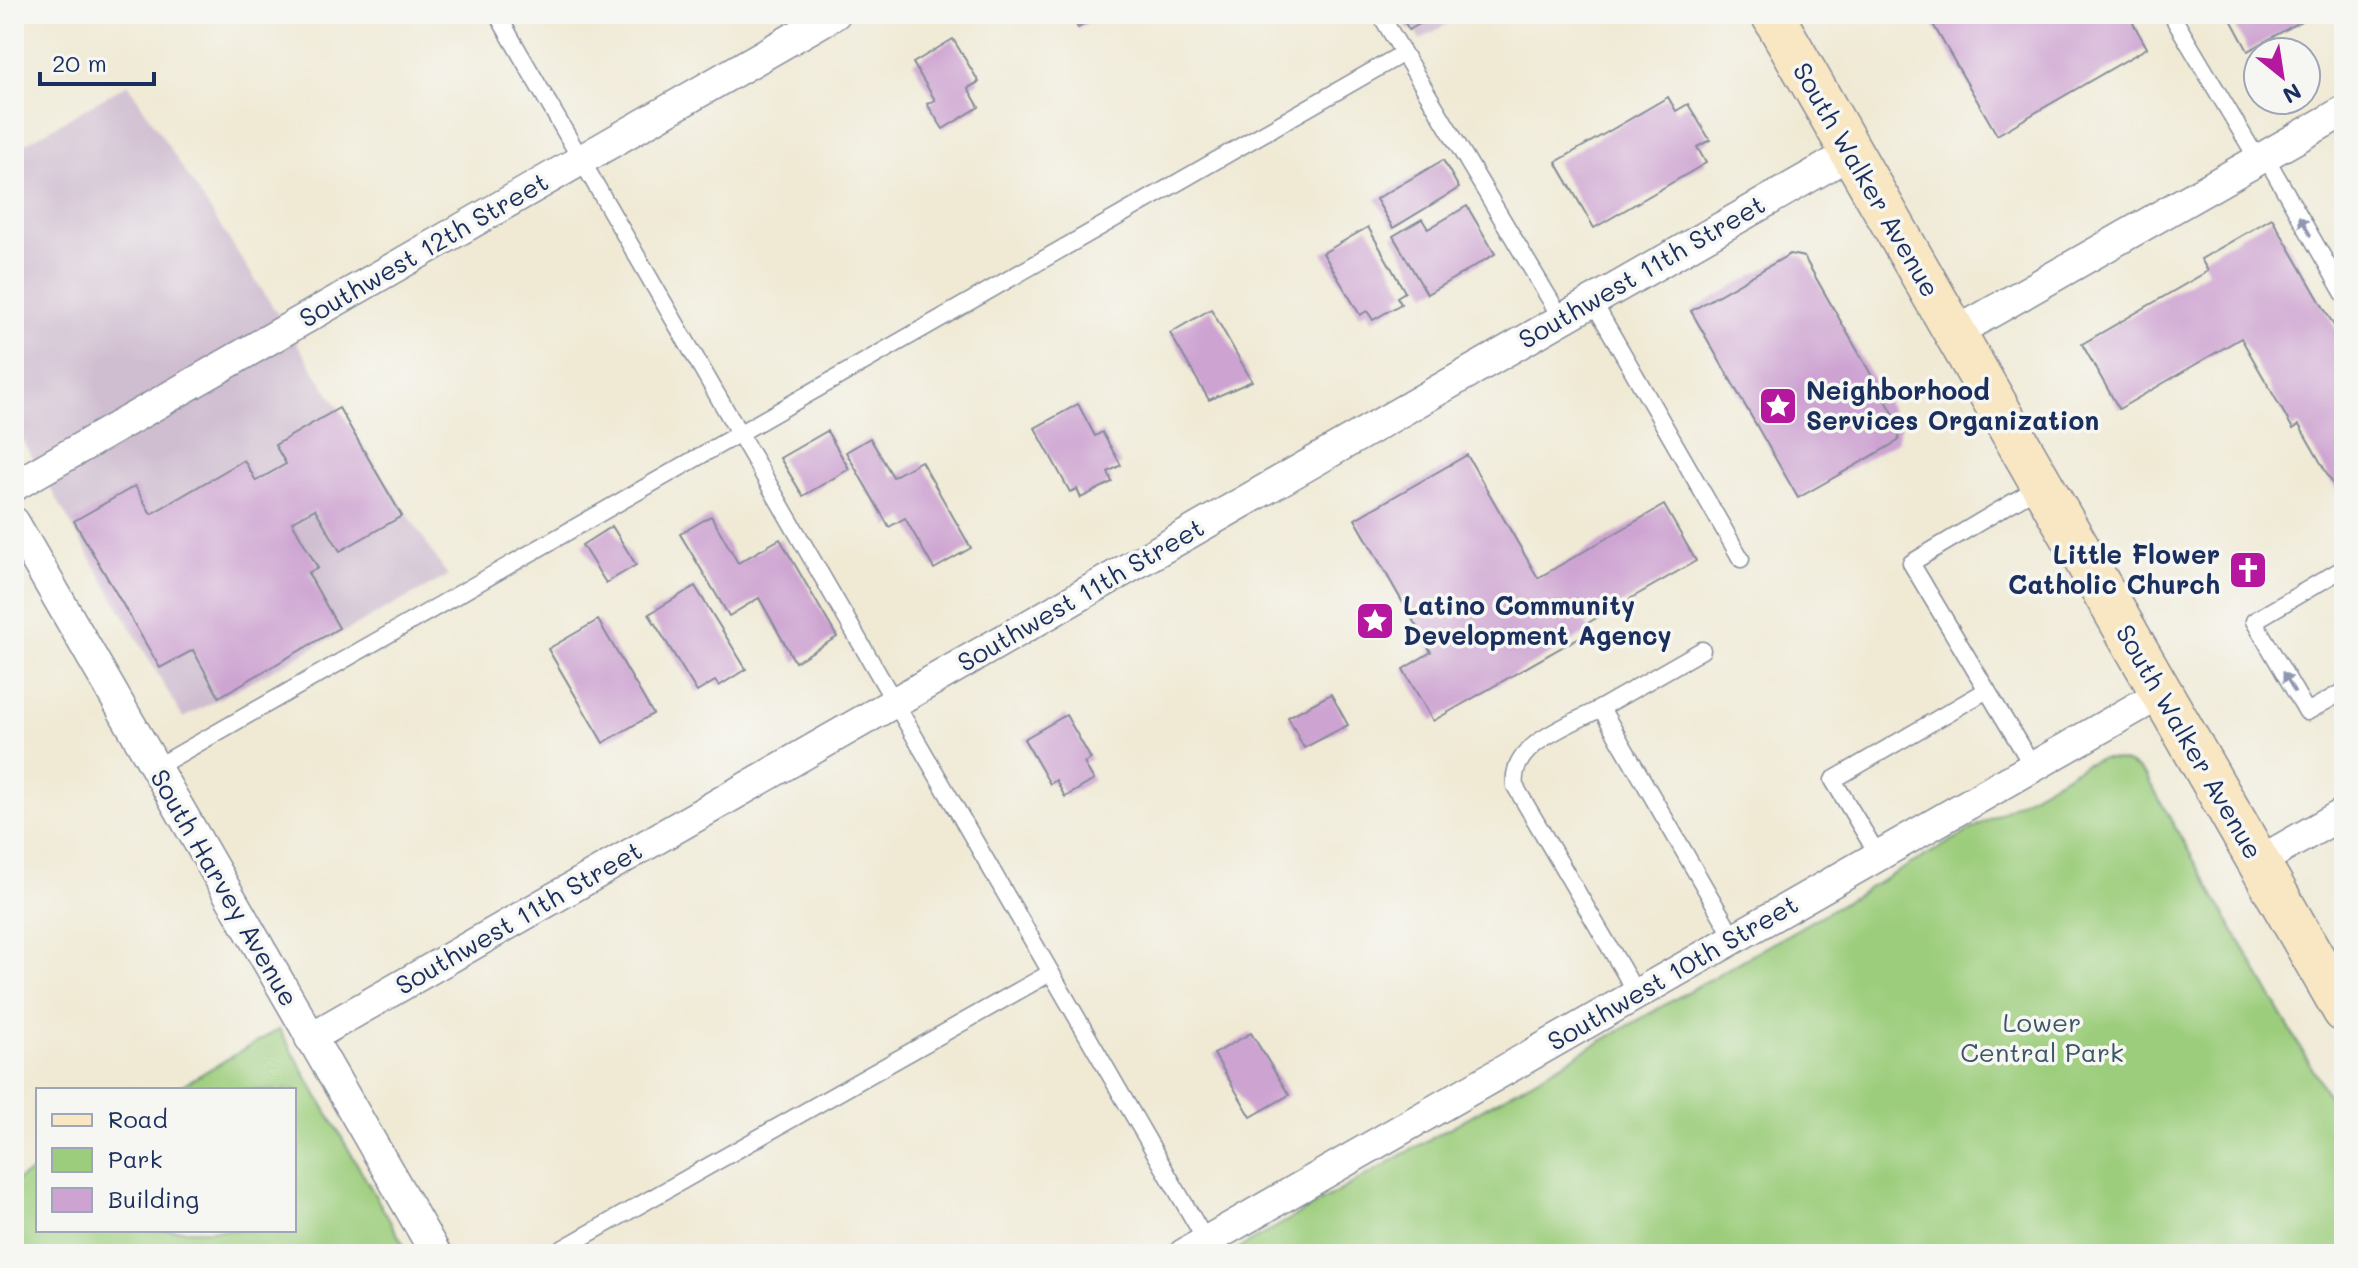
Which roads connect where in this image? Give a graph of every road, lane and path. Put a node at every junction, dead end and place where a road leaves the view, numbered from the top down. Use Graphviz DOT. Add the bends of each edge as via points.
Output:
graph roads {
  1 [pos="497,14"];
  2 [pos="835,14"];
  3 [pos="1380,14"];
  4 [pos="1772,14"];
  5 [pos="2171,14"];
  6 [pos="1402,54"];
  7 [pos="2344,111"];
  8 [pos="1851,153"];
  9 [pos="2261,158"];
  10 [pos="583,159"];
  11 [pos="2344,294"];
  12 [pos="1592,300"];
  13 [pos="1561,318"];
  14 [pos="1953,334"];
  15 [pos="740,435"];
  16 [pos="2041,485"];
  17 [pos="14,486"];
  18 [pos="14,522"];
  19 [pos="1741,559"];
  20 [pos="2344,568"];
  21 [pos="1702,650"];
  22 [pos="1987,690"];
  23 [pos="2344,691"];
  24 [pos="2162,693"];
  25 [pos="894,704"];
  26 [pos="1601,708"];
  27 [pos="2033,767"];
  28 [pos="155,768"];
  29 [pos="2344,813"];
  30 [pos="1878,855"];
  31 [pos="2258,862"];
  32 [pos="1734,938"];
  33 [pos="1050,973"];
  34 [pos="1637,994"];
  35 [pos="2344,1011"];
  36 [pos="310,1038"];
  37 [pos="1195,1248"];
  38 [pos="436,1254"];
  39 [pos="553,1254"];
  1 -- 10 [label="lane"];
  2 -- 10 [label="street, Southwest 12th Street"];
  3 -- 6 [label="lane"];
  4 -- 8 [label="main road, South Walker Avenue"];
  5 -- 9 [label="lane"];
  6 -- 13 [label="lane"];
  6 -- 15 [label="lane"];
  7 -- 9 [label="street"];
  8 -- 12 [label="street, Southwest 11th Street"];
  8 -- 14 [label="main road, South Walker Avenue"];
  11 -- 9 [label="lane, one-way"];
  9 -- 14 [label="street"];
  10 -- 15 [label="lane"];
  10 -- 17 [label="street, Southwest 12th Street"];
  12 -- 13 [label="street, Southwest 11th Street"];
  12 -- 19 [label="lane"];
  13 -- 25 [label="street, Southwest 11th Street"];
  14 -- 16 [label="main road, South Walker Avenue"];
  15 -- 25 [label="lane"];
  15 -- 28 [label="lane"];
  16 -- 22 [label="lane" via="1911,563"];
  16 -- 24 [label="main road, South Walker Avenue"];
  18 -- 28 [label="street, South Harvey Avenue"];
  23 -- 20 [label="lane, one-way" via="2307,712 2254,621"];
  21 -- 26 [label="lane"];
  22 -- 27 [label="lane"];
  22 -- 30 [label="lane" via="1833,780"];
  24 -- 27 [label="street, Southwest 10th Street"];
  24 -- 31 [label="main road, South Walker Avenue"];
  25 -- 33 [label="lane"];
  25 -- 36 [label="street, Southwest 11th Street"];
  26 -- 32 [label="lane"];
  26 -- 34 [label="lane" via="1527,750 1516,763 1515,786"];
  27 -- 30 [label="street, Southwest 10th Street"];
  28 -- 36 [label="street, South Harvey Avenue"];
  29 -- 31 [label="street"];
  30 -- 32 [label="street, Southwest 10th Street"];
  31 -- 35 [label="main road, South Walker Avenue"];
  32 -- 34 [label="street, Southwest 10th Street"];
  33 -- 37 [label="lane"];
  33 -- 39 [label="lane"];
  34 -- 37 [label="street, Southwest 10th Street"];
  36 -- 38 [label="street, South Harvey Avenue"];
}
